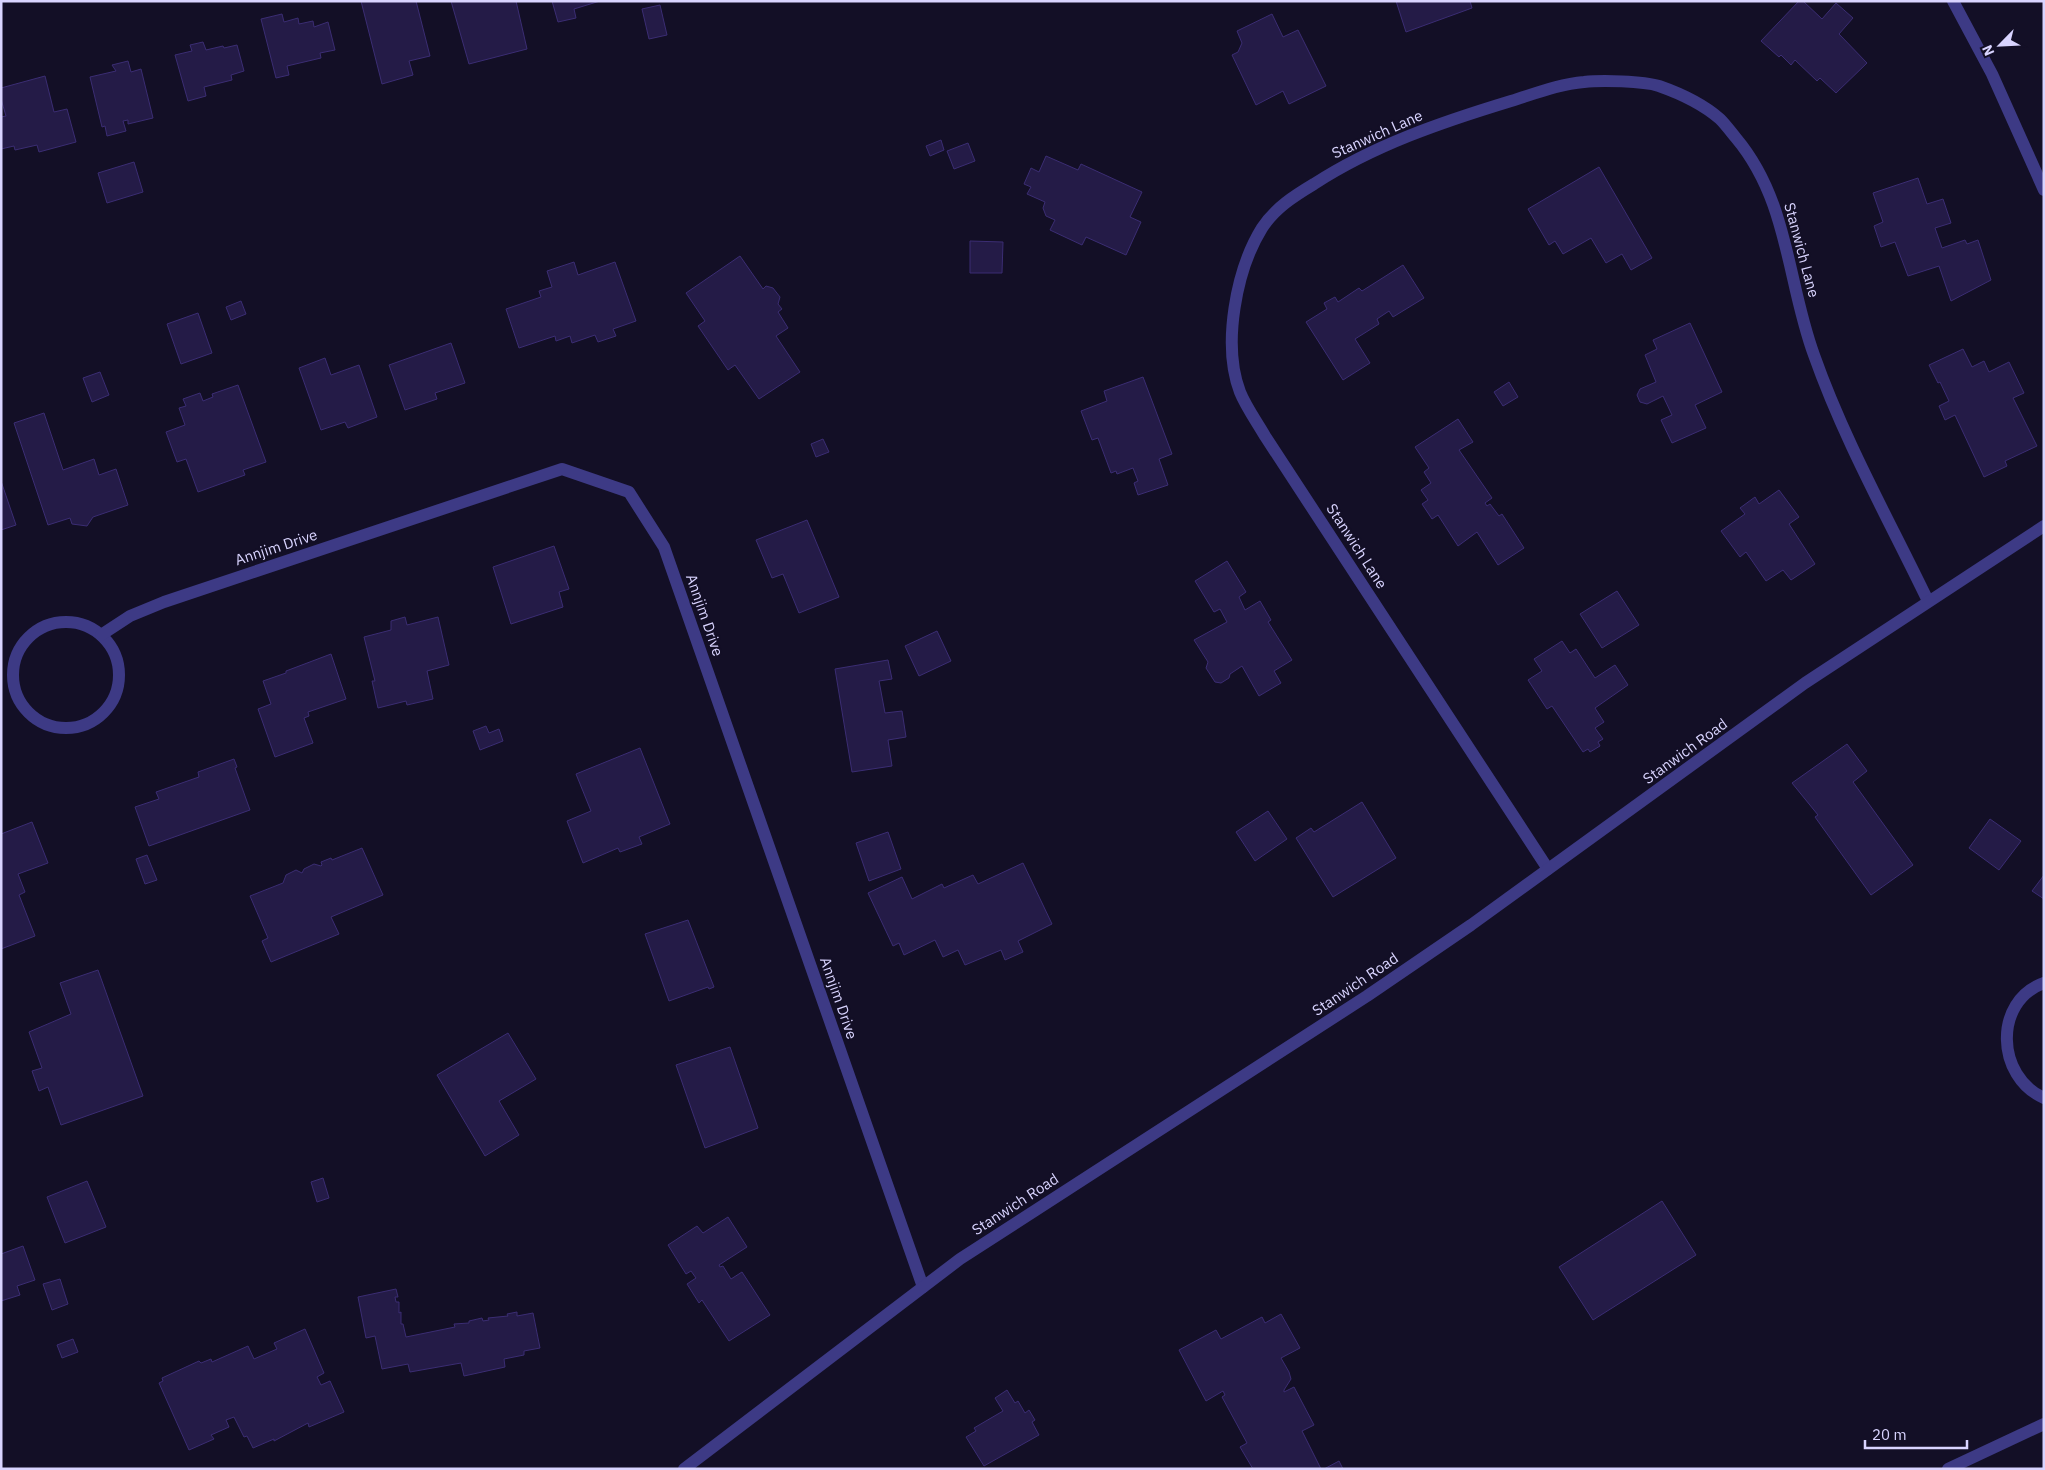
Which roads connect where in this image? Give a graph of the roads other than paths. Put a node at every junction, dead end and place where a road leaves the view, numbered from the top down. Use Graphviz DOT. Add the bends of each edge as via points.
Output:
graph roads {
  1 [pos="1953,1"];
  2 [pos="2044,190"];
  3 [pos="2044,526"];
  4 [pos="1928,601"];
  5 [pos="100,635"];
  6 [pos="1548,869"];
  7 [pos="2044,983"];
  8 [pos="2044,1098"];
  9 [pos="922,1287"];
  10 [pos="2044,1424"];
  11 [pos="684,1469"];
  12 [pos="1948,1469"];
  1 -- 2 [label="street" via="1992,74"];
  3 -- 4 [label="street, Stanwich Road"];
  4 -- 6 [label="street, Stanwich Road" via="1798,689"];
  4 -- 6 [label="street, Stanwich Lane" via="1841,422 1813,354 1780,219 1766,182 1745,148 1720,120 1692,101 1658,86 1627,83 1584,82 1545,91 1385,145 1342,166 1283,203 1262,227 1240,283 1232,321 1233,357 1240,392"];
  5 -- 5 [label="street" via="86,626 62,622 39,629 26,640 16,654 12,670 19,702 30,715 44,724 77,728 106,711 115,696 119,680 118,663"];
  5 -- 9 [label="street, Annjim Drive" via="130,616 164,602 562,469 630,492 664,547"];
  6 -- 9 [label="street, Stanwich Road" via="1367,996 960,1259"];
  7 -- 8 [label="street" via="2023,997 2012,1013 2006,1032 2007,1052 2013,1070 2025,1086"];
  9 -- 11 [label="street, Stanwich Road"];
  10 -- 12 [label="street"];
}
